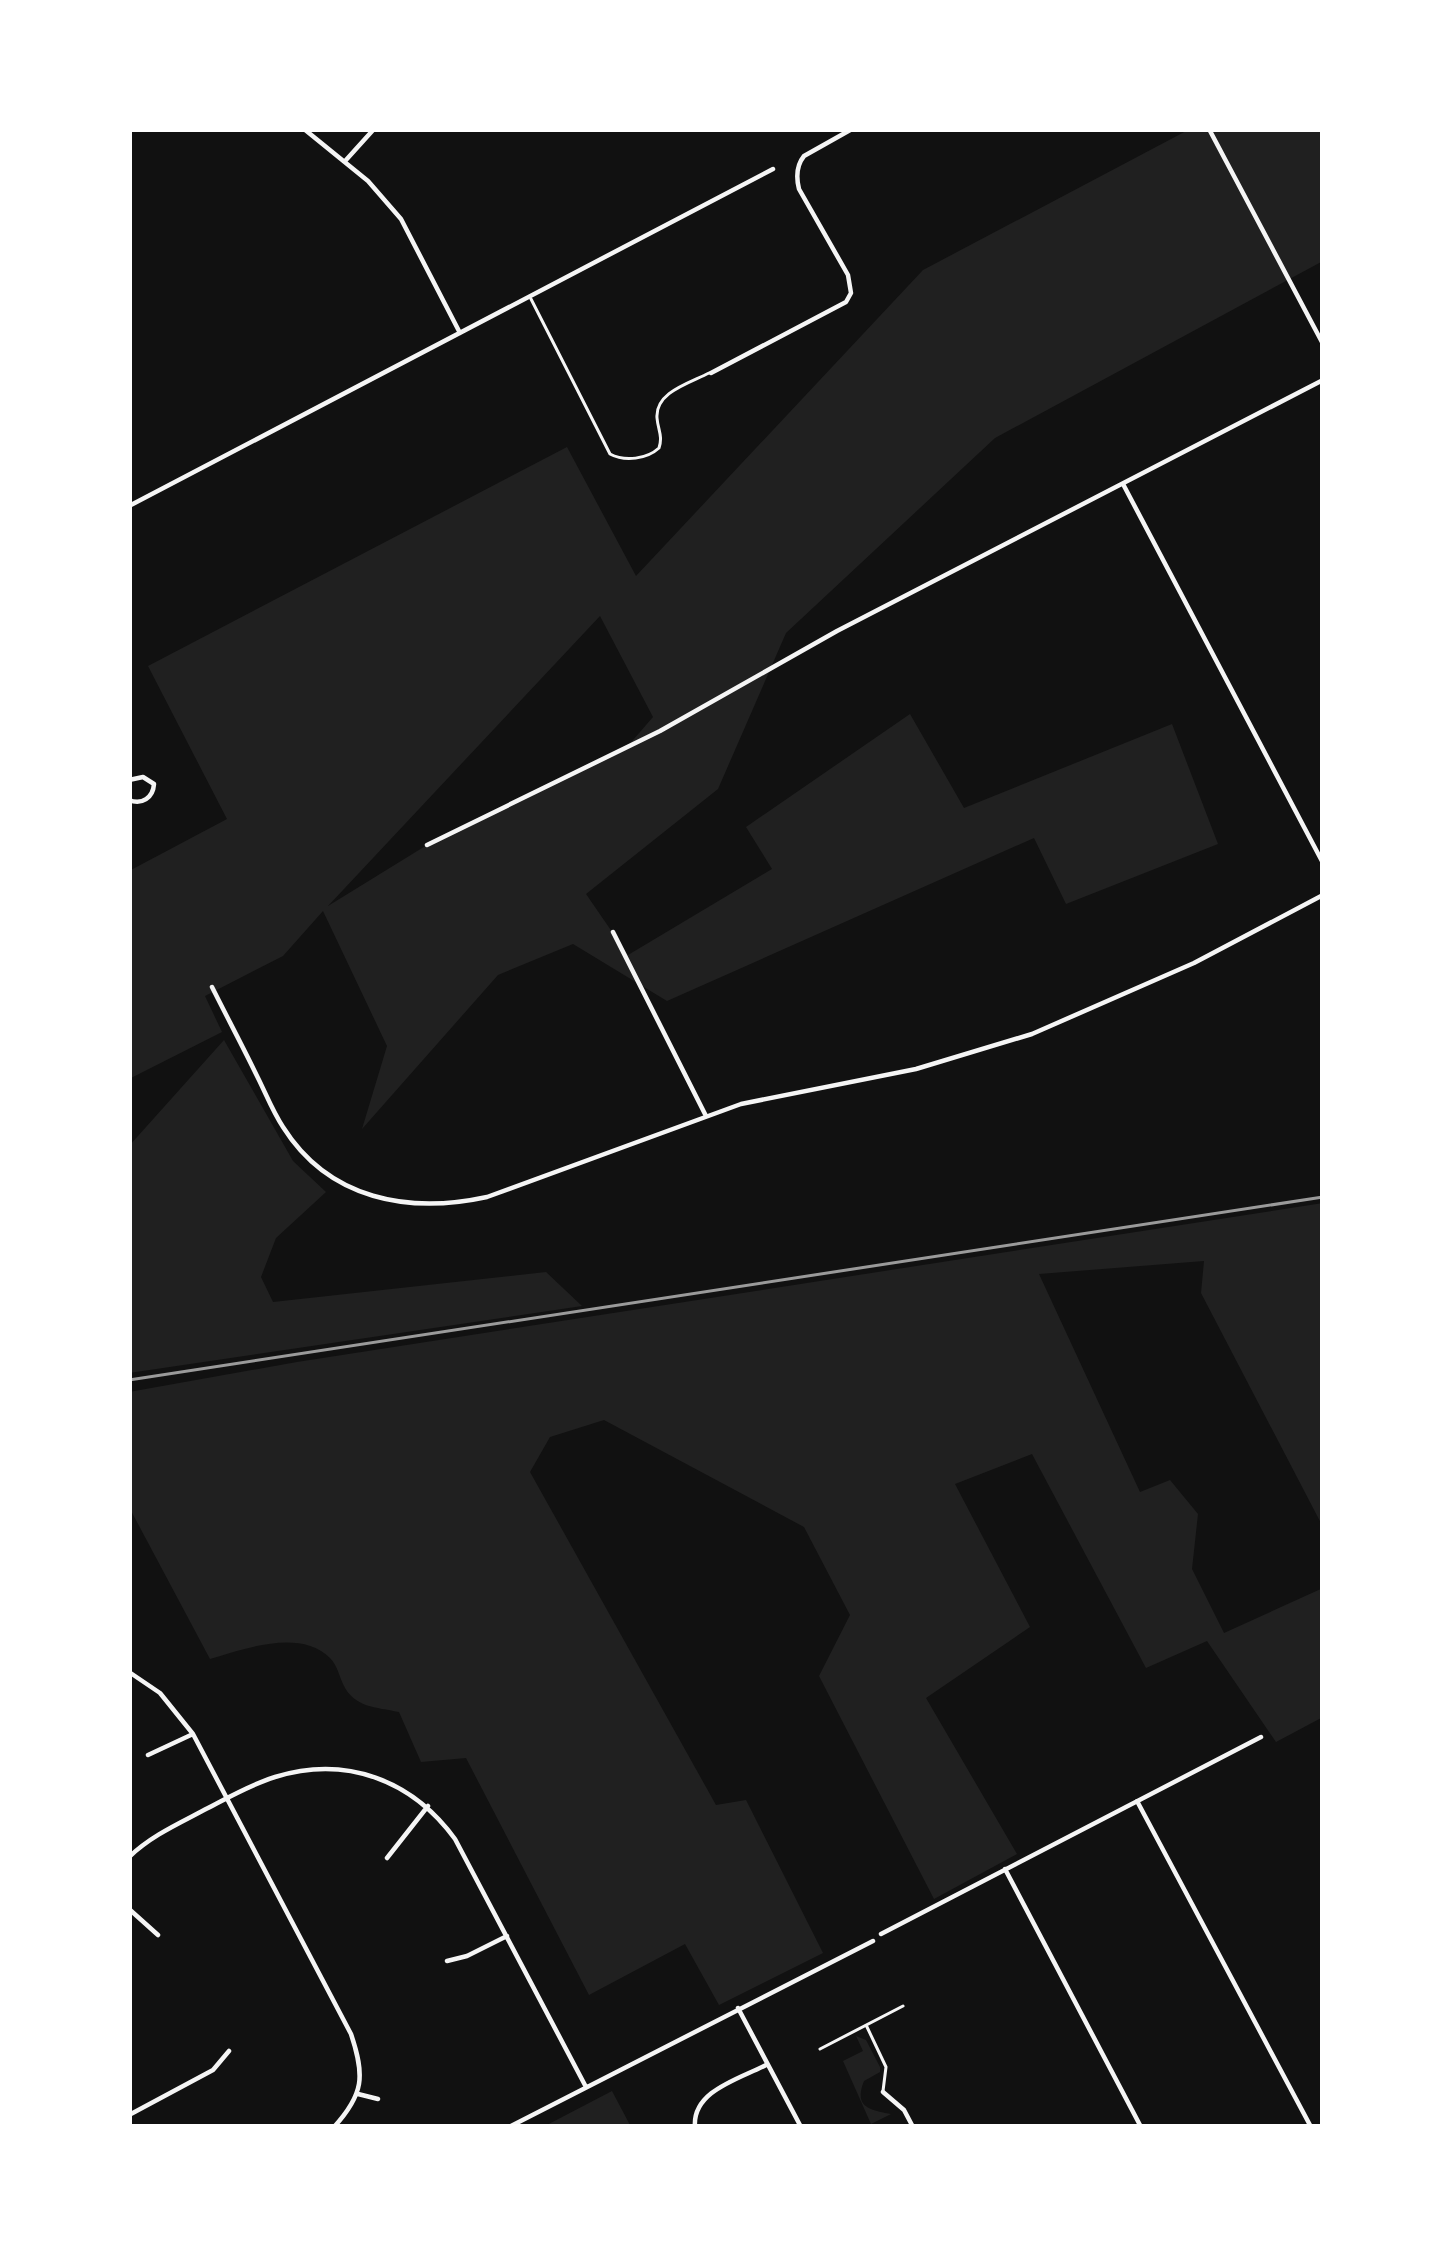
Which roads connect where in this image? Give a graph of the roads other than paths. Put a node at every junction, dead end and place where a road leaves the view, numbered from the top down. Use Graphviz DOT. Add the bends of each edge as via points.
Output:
graph roads {
  1 [pos="304,129"];
  2 [pos="374,129"];
  3 [pos="852,129"];
  4 [pos="1209,129"];
  5 [pos="344,162"];
  6 [pos="773,169"];
  7 [pos="530,297"];
  8 [pos="460,333"];
  9 [pos="1323,344"];
  10 [pos="711,373"];
  11 [pos="1323,380"];
  12 [pos="1124,484"];
  13 [pos="129,506"];
  14 [pos="129,779"];
  15 [pos="129,800"];
  16 [pos="427,845"];
  17 [pos="1323,862"];
  18 [pos="1323,895"];
  19 [pos="613,932"];
  20 [pos="212,987"];
  21 [pos="706,1116"];
  22 [pos="129,1672"];
  23 [pos="193,1734"];
  24 [pos="1261,1737"];
  25 [pos="148,1755"];
  26 [pos="226,1798"];
  27 [pos="1137,1801"];
  28 [pos="428,1806"];
  29 [pos="129,1857"];
  30 [pos="387,1858"];
  31 [pos="1005,1869"];
  32 [pos="129,1909"];
  33 [pos="881,1934"];
  34 [pos="158,1935"];
  35 [pos="507,1936"];
  36 [pos="873,1941"];
  37 [pos="447,1961"];
  38 [pos="903,2006"];
  39 [pos="739,2008"];
  40 [pos="866,2025"];
  41 [pos="820,2049"];
  42 [pos="229,2051"];
  43 [pos="768,2064"];
  44 [pos="586,2087"];
  45 [pos="883,2092"];
  46 [pos="358,2094"];
  47 [pos="378,2099"];
  48 [pos="129,2115"];
  49 [pos="334,2127"];
  50 [pos="508,2127"];
  51 [pos="694,2127"];
  52 [pos="801,2127"];
  53 [pos="913,2127"];
  54 [pos="1141,2127"];
  55 [pos="1311,2127"];
  1 -- 5 [label="street"];
  2 -- 5 [label="street"];
  3 -- 10 [label="street" via="811,151 797,179 848,275 846,302"];
  4 -- 9 [label="street"];
  5 -- 8 [label="street" via="401,219"];
  6 -- 7 [label="street"];
  7 -- 8 [label="street"];
  7 -- 10 [label="lane" via="616,457 653,454 662,443 657,406"];
  8 -- 13 [label="street"];
  11 -- 12 [label="street"];
  12 -- 16 [label="street"];
  12 -- 17 [label="street"];
  14 -- 15 [label="street" via="154,784 146,800"];
  18 -- 21 [label="street" via="1032,1034 924,1068"];
  19 -- 21 [label="street"];
  20 -- 21 [label="street" via="283,1127 351,1189 412,1204 487,1197"];
  22 -- 23 [label="street" via="160,1693"];
  23 -- 25 [label="street"];
  23 -- 26 [label="street"];
  24 -- 27 [label="street"];
  26 -- 28 [label="street" via="278,1775 338,1769 390,1783"];
  26 -- 29 [label="street"];
  26 -- 46 [label="street" via="351,2034"];
  27 -- 31 [label="street"];
  27 -- 55 [label="street"];
  28 -- 30 [label="street"];
  28 -- 35 [label="street"];
  31 -- 33 [label="street"];
  31 -- 54 [label="street"];
  32 -- 34 [label="street"];
  35 -- 37 [label="street"];
  35 -- 44 [label="street"];
  36 -- 39 [label="street"];
  38 -- 40 [label="lane"];
  39 -- 43 [label="street"];
  39 -- 44 [label="street"];
  40 -- 41 [label="lane"];
  40 -- 45 [label="lane" via="886,2067"];
  42 -- 48 [label="street" via="213,2070"];
  43 -- 51 [label="street" via="705,2097"];
  43 -- 52 [label="street"];
  44 -- 50 [label="street"];
  45 -- 53 [label="street"];
  46 -- 47 [label="street"];
  46 -- 49 [label="street"];
}
